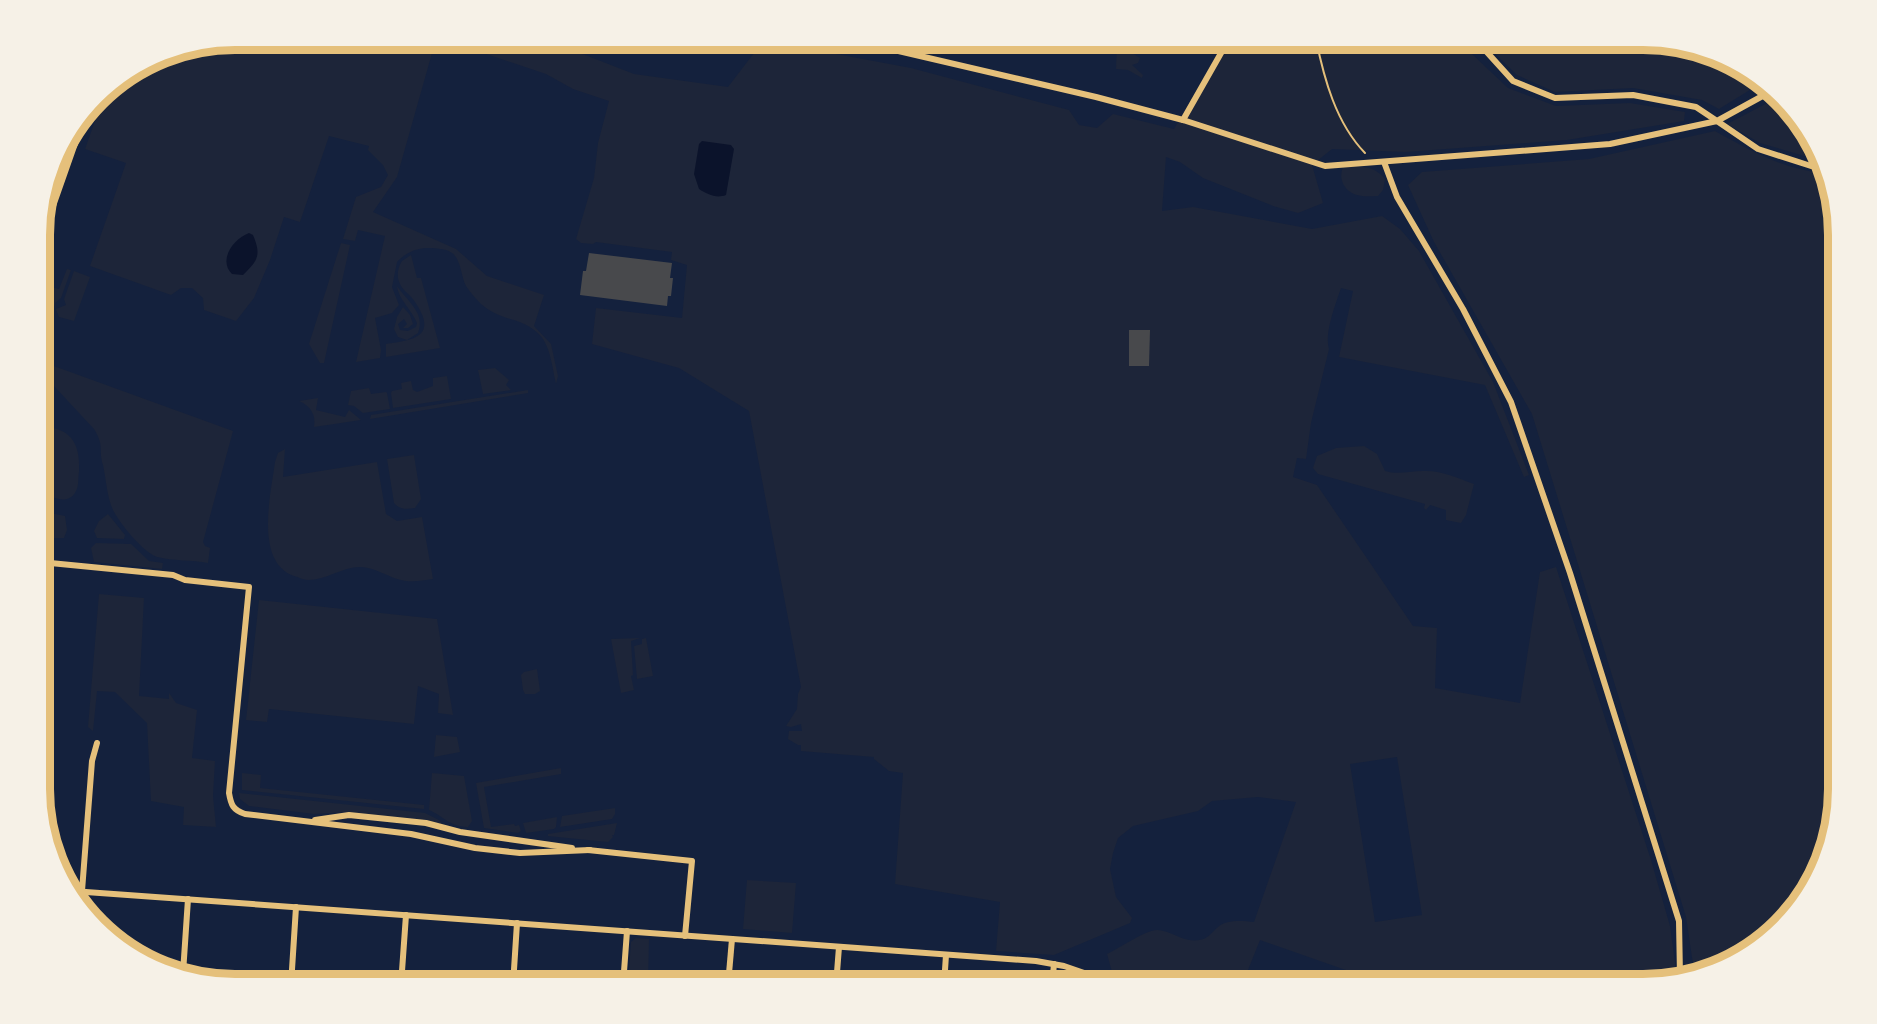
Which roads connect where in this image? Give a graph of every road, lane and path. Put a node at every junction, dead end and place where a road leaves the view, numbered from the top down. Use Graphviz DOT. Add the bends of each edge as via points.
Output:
graph roads {
  1 [pos="890,49"];
  2 [pos="1223,49"];
  3 [pos="1318,49"];
  4 [pos="1484,49"];
  5 [pos="1764,95"];
  6 [pos="1184,120"];
  7 [pos="1717,121"];
  8 [pos="75,141"];
  9 [pos="1366,154"];
  10 [pos="1384,162"];
  11 [pos="1814,166"];
  12 [pos="52,207"];
  13 [pos="50,562"];
  14 [pos="98,743"];
  15 [pos="308,821"];
  16 [pos="590,850"];
  17 [pos="82,891"];
  18 [pos="188,899"];
  19 [pos="296,907"];
  20 [pos="406,915"];
  21 [pos="517,923"];
  22 [pos="627,931"];
  23 [pos="686,936"];
  24 [pos="732,939"];
  25 [pos="839,947"];
  26 [pos="946,955"];
  27 [pos="1054,964"];
  28 [pos="183,967"];
  29 [pos="1680,971"];
  30 [pos="292,974"];
  31 [pos="402,974"];
  32 [pos="514,974"];
  33 [pos="624,974"];
  34 [pos="729,974"];
  35 [pos="837,974"];
  36 [pos="945,974"];
  37 [pos="1054,974"];
  38 [pos="1085,974"];
  1 -- 6 [label="street"];
  2 -- 6 [label="street"];
  3 -- 9 [label="path" via="1339,115 1354,142"];
  4 -- 7 [label="street" via="1513,81 1555,98 1633,95 1696,106"];
  5 -- 7 [label="street"];
  6 -- 10 [label="street" via="1325,166"];
  7 -- 10 [label="street" via="1610,144"];
  7 -- 11 [label="street" via="1758,148"];
  8 -- 12 [label="street"];
  10 -- 29 [label="street" via="1398,197 1511,402 1570,573 1679,921"];
  13 -- 15 [label="street" via="249,587 231,804 245,814"];
  14 -- 17 [label="street" via="92,761"];
  15 -- 16 [label="street" via="520,853"];
  15 -- 16 [label="street" via="349,815"];
  16 -- 23 [label="street" via="692,861"];
  17 -- 18 [label="street"];
  18 -- 19 [label="street"];
  18 -- 28 [label="street"];
  19 -- 20 [label="street"];
  19 -- 30 [label="street"];
  20 -- 21 [label="street"];
  20 -- 31 [label="street"];
  21 -- 22 [label="street"];
  21 -- 32 [label="street"];
  22 -- 23 [label="street"];
  22 -- 33 [label="street"];
  23 -- 24 [label="street"];
  24 -- 25 [label="street"];
  24 -- 34 [label="street"];
  25 -- 26 [label="street"];
  25 -- 35 [label="street"];
  26 -- 27 [label="street"];
  26 -- 36 [label="street"];
  27 -- 37 [label="street"];
  27 -- 38 [label="street"];
}
